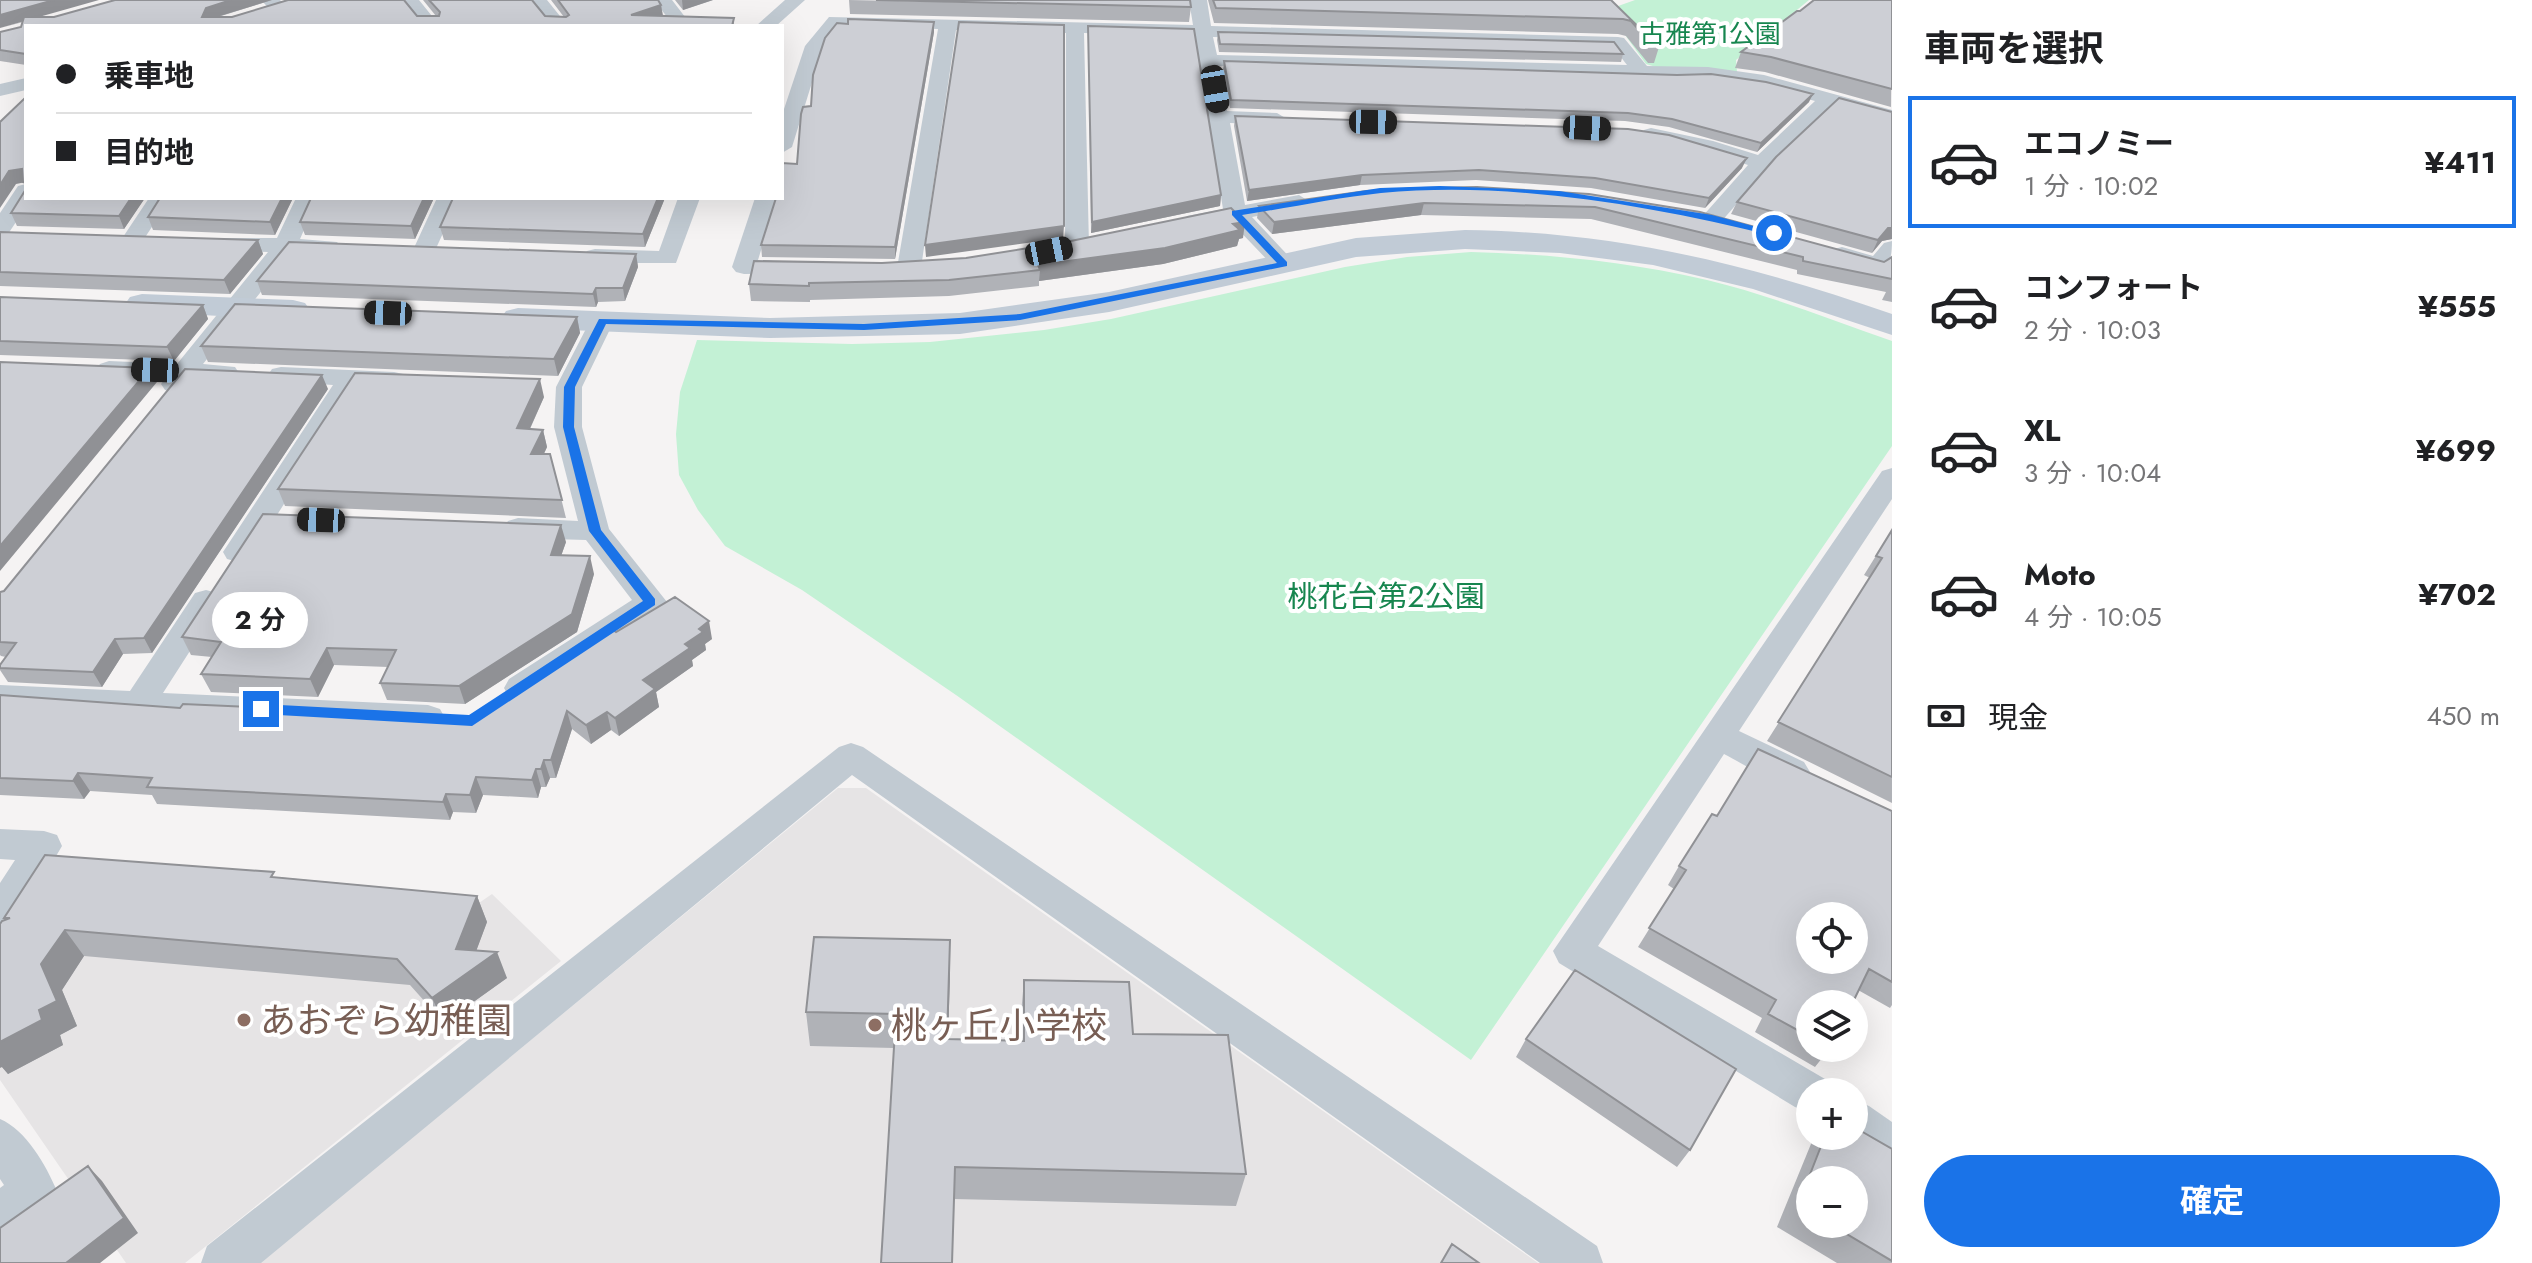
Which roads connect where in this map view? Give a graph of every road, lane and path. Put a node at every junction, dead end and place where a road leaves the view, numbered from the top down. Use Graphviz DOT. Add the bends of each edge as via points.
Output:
graph roads {
  1 [pos="300,0"];
  2 [pos="410,0"];
  3 [pos="538,0"];
  4 [pos="663,0"];
  5 [pos="796,0"];
  6 [pos="1198,0"];
  7 [pos="275,3"];
  8 [pos="254,14"];
  9 [pos="948,23"];
  10 [pos="294,24"];
  11 [pos="429,24"];
  12 [pos="557,24"];
  13 [pos="681,24"];
  14 [pos="767,24"];
  15 [pos="1075,27"];
  16 [pos="1205,30"];
  17 [pos="1211,60"];
  18 [pos="1641,71"];
  19 [pos="24,84"];
  20 [pos="0,90"];
  21 [pos="1829,99"];
  22 [pos="1892,116"];
  23 [pos="1220,117"];
  24 [pos="1300,119"];
  25 [pos="1625,130"];
  26 [pos="784,141"];
  27 [pos="1762,163"];
  28 [pos="24,194"];
  29 [pos="1313,199"];
  30 [pos="159,200"];
  31 [pos="306,200"];
  32 [pos="447,200"];
  33 [pos="688,200"];
  34 [pos="765,200"];
  35 [pos="1235,213"];
  36 [pos="1737,224"];
  37 [pos="1178,225"];
  38 [pos="0,229"];
  39 [pos="0,235"];
  40 [pos="29,236"];
  41 [pos="103,239"];
  42 [pos="132,240"];
  43 [pos="1106,240"];
  44 [pos="163,242"];
  45 [pos="193,243"];
  46 [pos="285,246"];
  47 [pos="1077,246"];
  48 [pos="347,248"];
  49 [pos="1825,248"];
  50 [pos="1892,248"];
  51 [pos="455,251"];
  52 [pos="1049,251"];
  53 [pos="577,255"];
  54 [pos="1284,264"];
  55 [pos="937,266"];
  56 [pos="909,268"];
  57 [pos="815,269"];
  58 [pos="884,269"];
  59 [pos="109,302"];
  60 [pos="235,308"];
  61 [pos="330,311"];
  62 [pos="490,317"];
  63 [pos="602,321"];
  64 [pos="1892,325"];
  65 [pos="89,368"];
  66 [pos="184,372"];
  67 [pos="351,378"];
  68 [pos="413,380"];
  69 [pos="155,407"];
  70 [pos="1892,477"];
  71 [pos="260,518"];
  72 [pos="292,519"];
  73 [pos="483,527"];
  74 [pos="595,531"];
  75 [pos="0,697"];
  76 [pos="140,702"];
  77 [pos="497,703"];
  78 [pos="456,719"];
  79 [pos="1720,737"];
  80 [pos="1820,786"];
  81 [pos="0,844"];
  82 [pos="0,916"];
  83 [pos="1796,1085"];
  84 [pos="1868,1130"];
  85 [pos="0,1140"];
  86 [pos="1892,1148"];
  87 [pos="0,1216"];
  88 [pos="224,1263"];
  89 [pos="1580,1263"];
  1 -- 7 [label="street"];
  2 -- 11 [label="street"];
  3 -- 12 [label="street"];
  4 -- 13 [label="street"];
  5 -- 14 [label="street"];
  6 -- 16 [label="street"];
  7 -- 8 [label="street"];
  7 -- 10 [label="street"];
  9 -- 15 [label="street"];
  9 -- 26 [label="street" via="835,21 814,46"];
  9 -- 56 [label="street"];
  15 -- 16 [label="street"];
  15 -- 47 [label="street"];
  16 -- 17 [label="street"];
  16 -- 18 [label="street" via="1618,42"];
  17 -- 18 [label="street"];
  17 -- 23 [label="street"];
  18 -- 21 [label="street" via="1737,76"];
  19 -- 20 [label="street"];
  21 -- 22 [label="street"];
  21 -- 27 [label="street"];
  23 -- 24 [label="street"];
  23 -- 35 [label="street"];
  25 -- 27 [label="street" via="1668,136"];
  27 -- 36 [label="street" via="1704,217"];
  28 -- 38 [label="street"];
  29 -- 35 [label="street"];
  30 -- 42 [label="street"];
  31 -- 46 [label="street"];
  32 -- 51 [label="street" via="417,250"];
  33 -- 53 [label="street" via="668,258"];
  34 -- 57 [label="street" via="744,267"];
  35 -- 37 [label="street"];
  35 -- 54 [label="street"];
  39 -- 40 [label="street"];
  41 -- 42 [label="street"];
  42 -- 44 [label="street"];
  43 -- 47 [label="street"];
  45 -- 46 [label="street"];
  46 -- 48 [label="street"];
  46 -- 60 [label="street"];
  47 -- 52 [label="street"];
  49 -- 50 [label="street" via="1878,265"];
  54 -- 63 [label="street" via="1081,306 966,321 864,327"];
  54 -- 64 [label="street" via="1367,246 1449,239 1593,246 1746,277"];
  55 -- 56 [label="street"];
  56 -- 58 [label="street"];
  59 -- 60 [label="street"];
  60 -- 61 [label="street"];
  60 -- 66 [label="street"];
  62 -- 63 [label="street"];
  63 -- 74 [label="street" via="554,386"];
  65 -- 66 [label="street"];
  66 -- 67 [label="street"];
  66 -- 69 [label="street"];
  67 -- 68 [label="street"];
  67 -- 71 [label="street"];
  70 -- 79 [label="street"];
  71 -- 72 [label="street"];
  71 -- 76 [label="street"];
  73 -- 74 [label="street"];
  74 -- 77 [label="street" via="651,602"];
  75 -- 76 [label="street"];
  76 -- 78 [label="street"];
  79 -- 80 [label="street"];
  79 -- 83 [label="street" via="1573,951"];
  81 -- 82 [label="street" via="44,846"];
  84 -- 86 [label="street"];
  85 -- 87 [label="street" via="34,1191"];
  88 -- 89 [label="street" via="851,756"];
}
